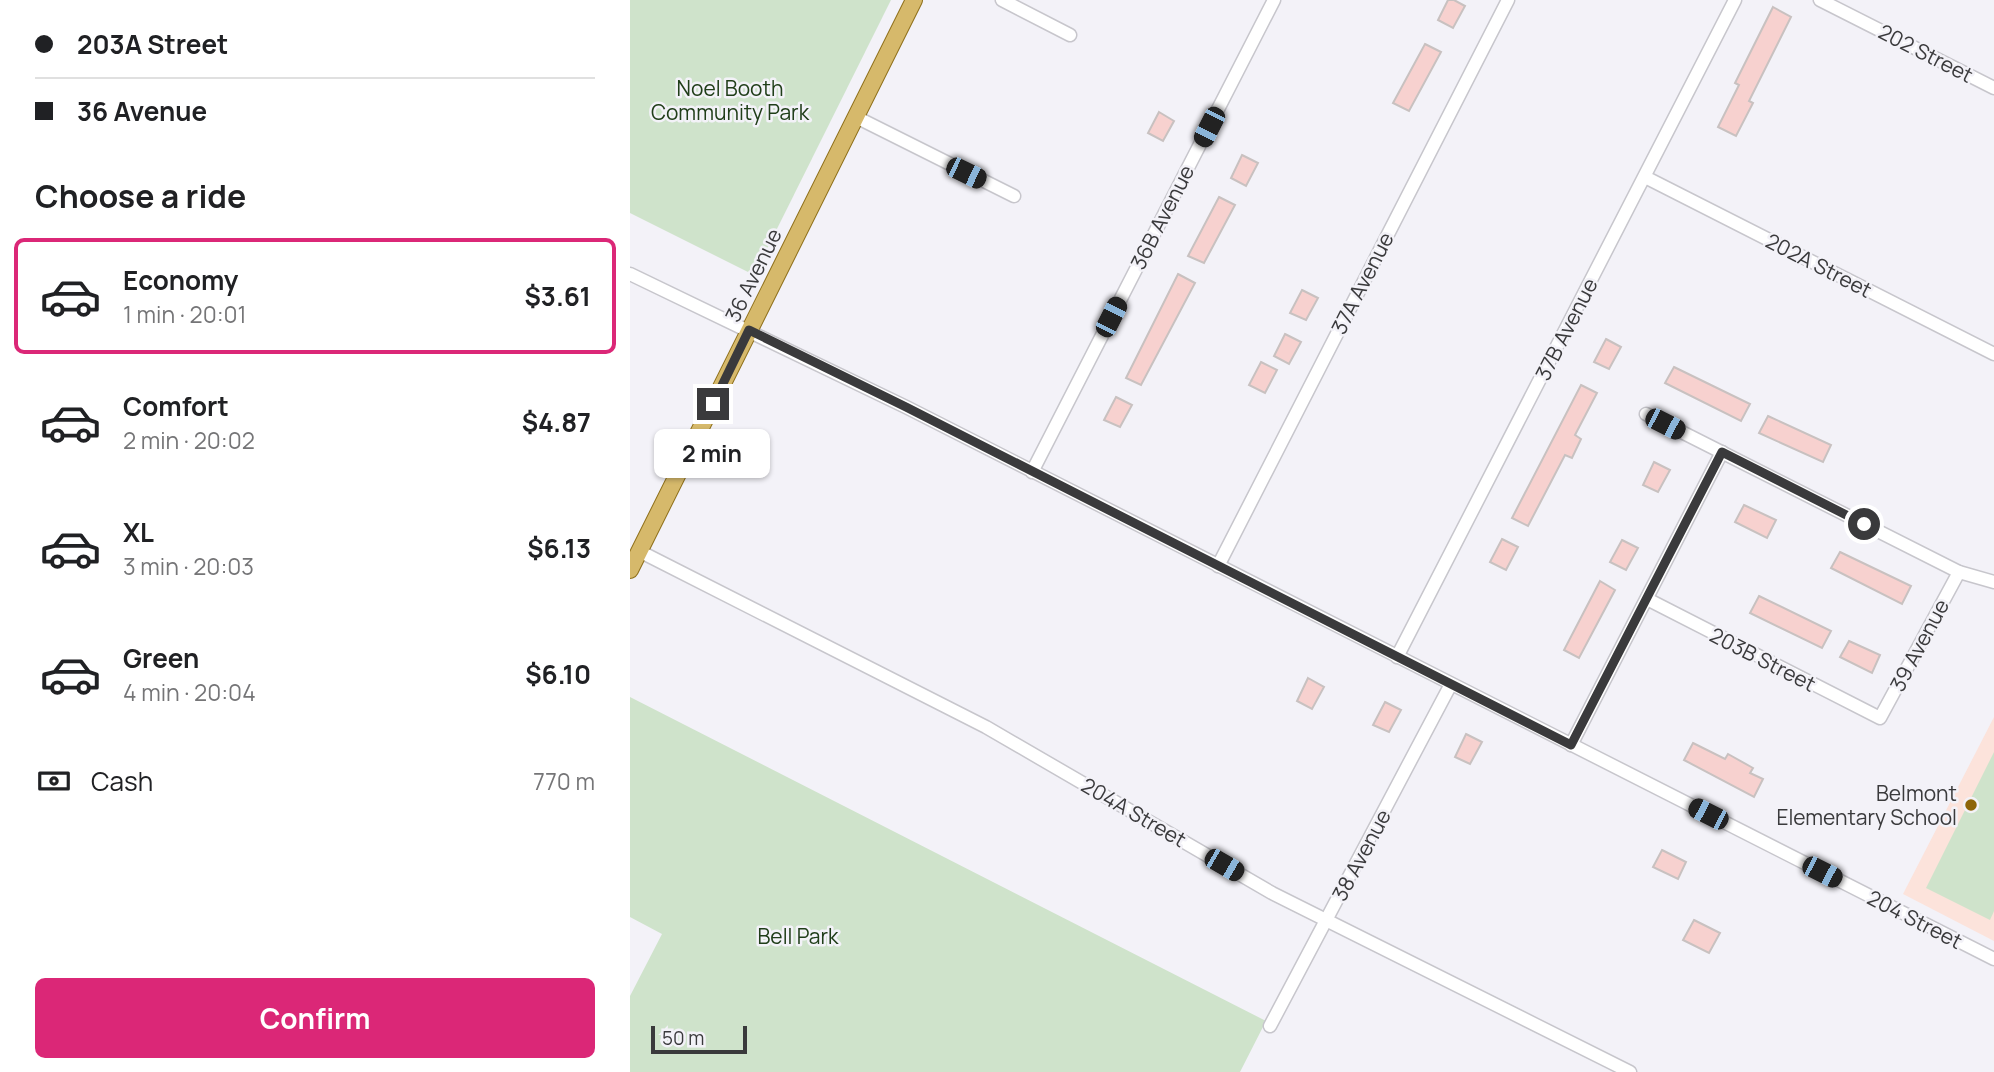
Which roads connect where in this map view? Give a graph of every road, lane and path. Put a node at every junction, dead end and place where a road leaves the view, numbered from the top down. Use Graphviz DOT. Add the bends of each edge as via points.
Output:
graph roads {
  1 [pos="914,0"];
  2 [pos="1002,0"];
  3 [pos="1273,0"];
  4 [pos="1508,0"];
  5 [pos="1735,0"];
  6 [pos="1819,0"];
  7 [pos="1070,35"];
  8 [pos="1994,88"];
  9 [pos="856,117"];
  10 [pos="1645,177"];
  11 [pos="1014,196"];
  12 [pos="630,274"];
  13 [pos="749,330"];
  14 [pos="1994,354"];
  15 [pos="1646,414"];
  16 [pos="1722,452"];
  17 [pos="1032,472"];
  18 [pos="639,551"];
  19 [pos="1218,566"];
  20 [pos="630,570"];
  21 [pos="1959,572"];
  22 [pos="1994,582"];
  23 [pos="1647,600"];
  24 [pos="1397,657"];
  25 [pos="1451,684"];
  26 [pos="1880,718"];
  27 [pos="1571,745"];
  28 [pos="1327,919"];
  29 [pos="1994,959"];
  30 [pos="1270,1026"];
  31 [pos="1630,1072"];
  1 -- 9 [label="main road, 36 Avenue"];
  2 -- 7 [label="street"];
  3 -- 17 [label="street, 36B Avenue"];
  4 -- 19 [label="street, 37A Avenue"];
  5 -- 10 [label="street, 37B Avenue"];
  6 -- 8 [label="street, 202 Street"];
  9 -- 11 [label="street"];
  9 -- 13 [label="main road, 36 Avenue"];
  10 -- 14 [label="street, 202A Street"];
  10 -- 24 [label="street, 37B Avenue"];
  12 -- 13 [label="street, 204 Street"];
  13 -- 17 [label="street, 204 Street"];
  13 -- 18 [label="main road, 36 Avenue"];
  15 -- 16 [label="street"];
  16 -- 21 [label="street"];
  16 -- 23 [label="street"];
  17 -- 19 [label="street, 204 Street"];
  18 -- 20 [label="main road, 36 Avenue"];
  18 -- 28 [label="street, 204A Street" via="986,727"];
  19 -- 24 [label="street, 204 Street"];
  21 -- 22 [label="street"];
  21 -- 26 [label="street, 39 Avenue"];
  23 -- 26 [label="street, 203B Street"];
  23 -- 27 [label="street"];
  24 -- 25 [label="street, 204 Street"];
  25 -- 27 [label="street, 204 Street"];
  25 -- 28 [label="street, 38 Avenue"];
  27 -- 29 [label="street, 204 Street"];
  28 -- 30 [label="street, 38 Avenue"];
  28 -- 31 [label="street, 204A Street"];
}
